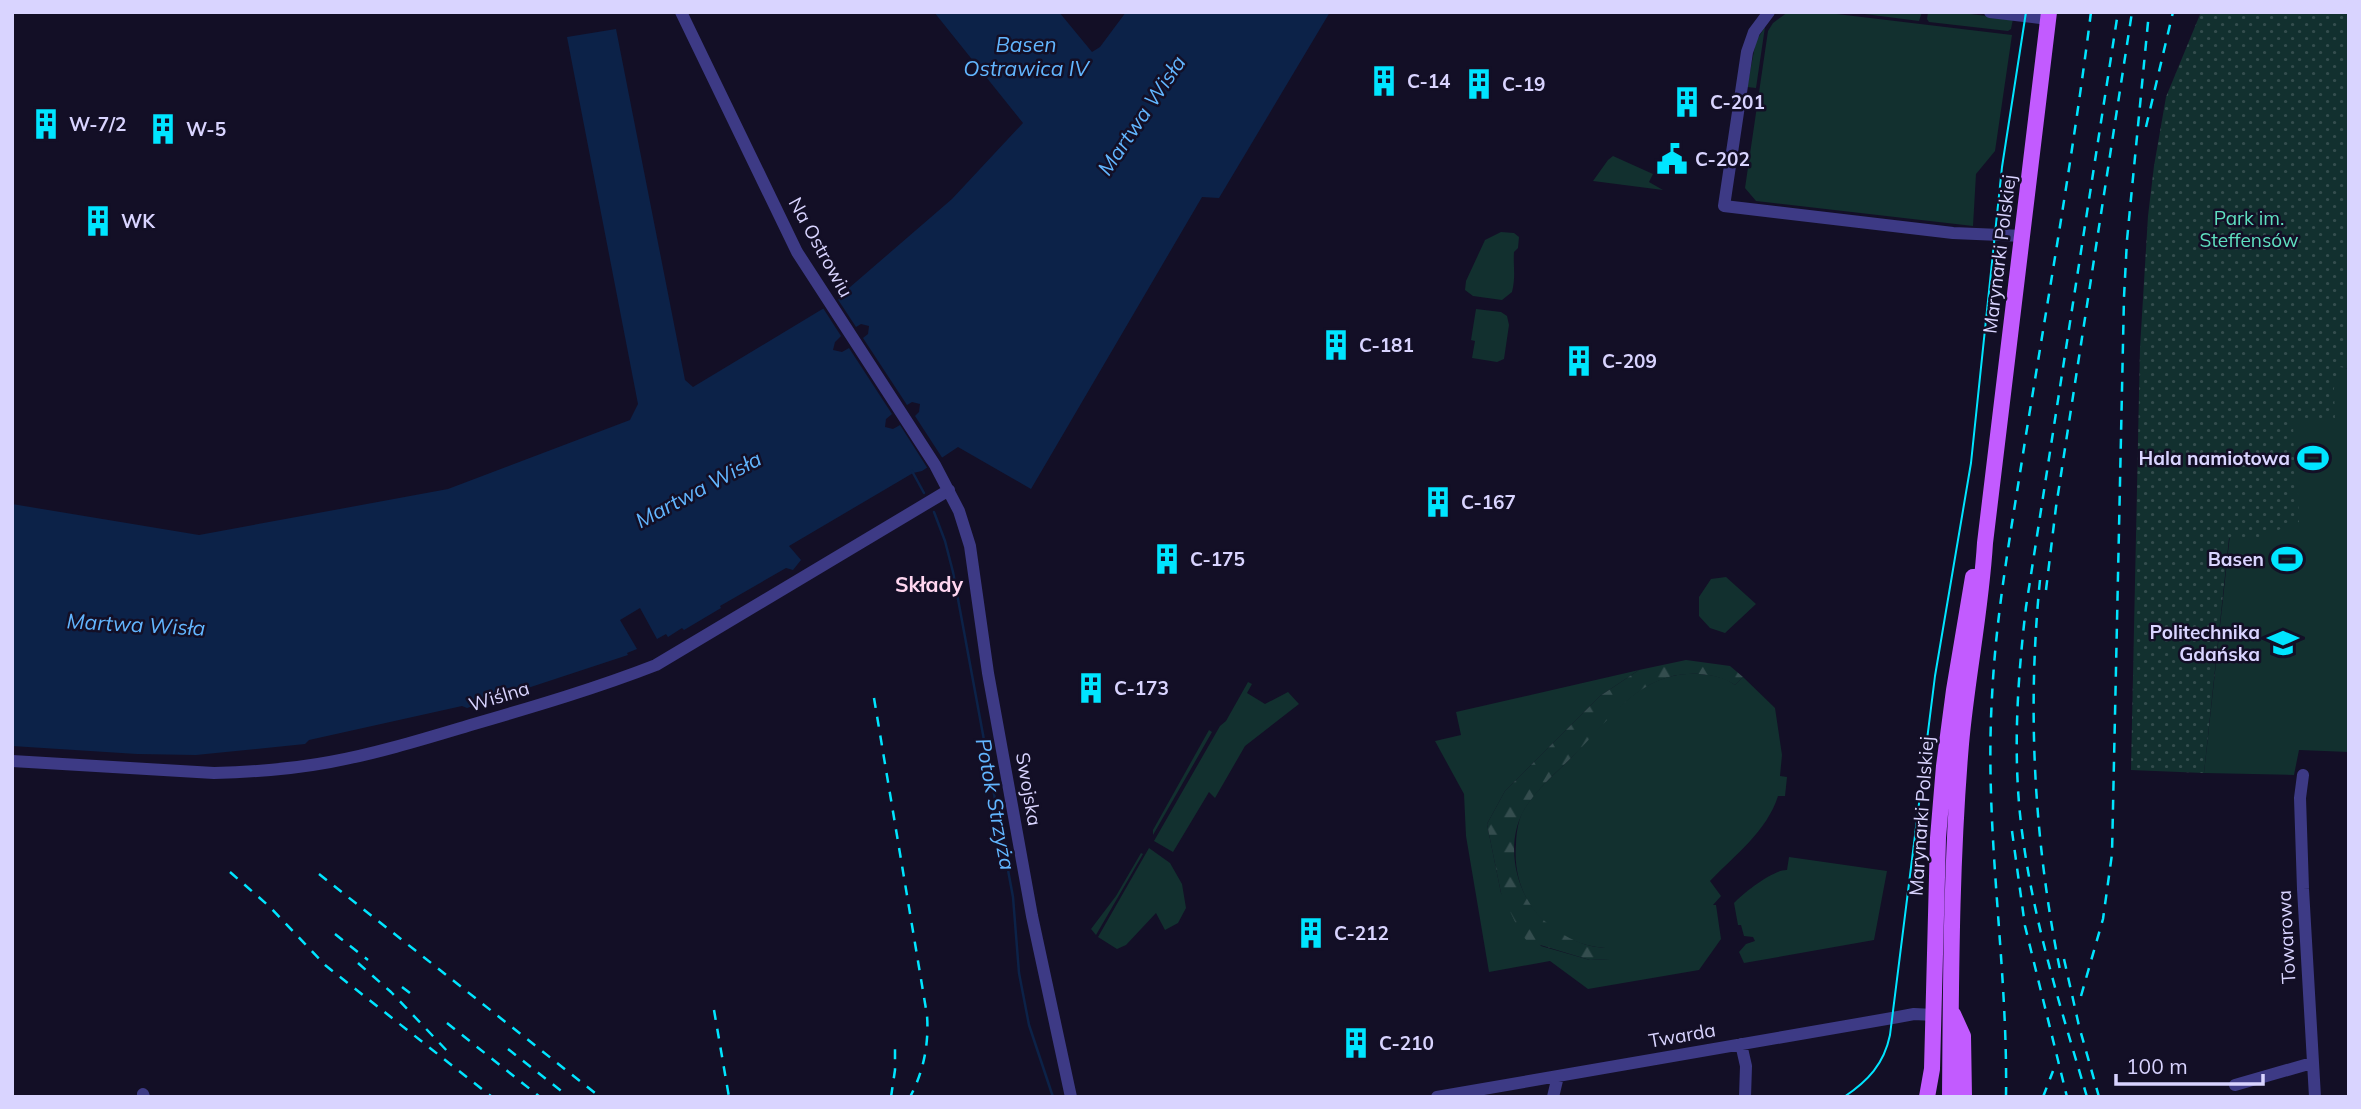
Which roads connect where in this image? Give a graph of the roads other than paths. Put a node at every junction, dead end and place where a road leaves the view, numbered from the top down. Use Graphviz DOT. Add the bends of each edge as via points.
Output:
graph roads {
  1 [pos="681,12"];
  2 [pos="1769,12"];
  3 [pos="1990,12"];
  4 [pos="2048,16"];
  5 [pos="2023,236"];
  6 [pos="948,490"];
  7 [pos="1957,721"];
  8 [pos="12,761"];
  9 [pos="2303,775"];
  10 [pos="1951,1008"];
  11 [pos="1934,1015"];
  12 [pos="1741,1044"];
  13 [pos="2312,1063"];
  14 [pos="1558,1076"];
  15 [pos="2235,1085"];
  16 [pos="1071,1097"];
  17 [pos="1437,1097"];
  18 [pos="1553,1097"];
  19 [pos="1745,1097"];
  20 [pos="1927,1097"];
  21 [pos="1950,1097"];
  22 [pos="1964,1097"];
  23 [pos="2315,1097"];
  1 -- 6 [label="street, Na Ostrowiu" via="797,252"];
  2 -- 5 [label="street" via="1754,32 1747,52 1724,206 1953,233"];
  3 -- 4 [label="street"];
  4 -- 5 [label="main road, Marynarki Polskiej"];
  5 -- 7 [label="main road, Marynarki Polskiej" via="1985,543 1974,571"];
  6 -- 8 [label="street, Wiślna" via="656,665 473,725 328,762 243,772"];
  6 -- 16 [label="street, Swojska" via="970,546 988,673"];
  7 -- 10 [label="main road, Marynarki Polskiej"];
  7 -- 11 [label="main road, Marynarki Polskiej" via="1938,838"];
  9 -- 13 [label="street, Towarowa" via="2300,798"];
  10 -- 21 [label="main road, Marynarki Polskiej"];
  10 -- 22 [label="main road" via="1964,1036"];
  11 -- 12 [label="street, Twarda" via="1914,1014"];
  11 -- 20 [label="main road, Marynarki Polskiej"];
  12 -- 14 [label="street, Twarda"];
  12 -- 19 [label="street"];
  13 -- 15 [label="street"];
  13 -- 23 [label="street, Towarowa"];
  14 -- 17 [label="street, Twarda"];
  14 -- 18 [label="street"];
}
